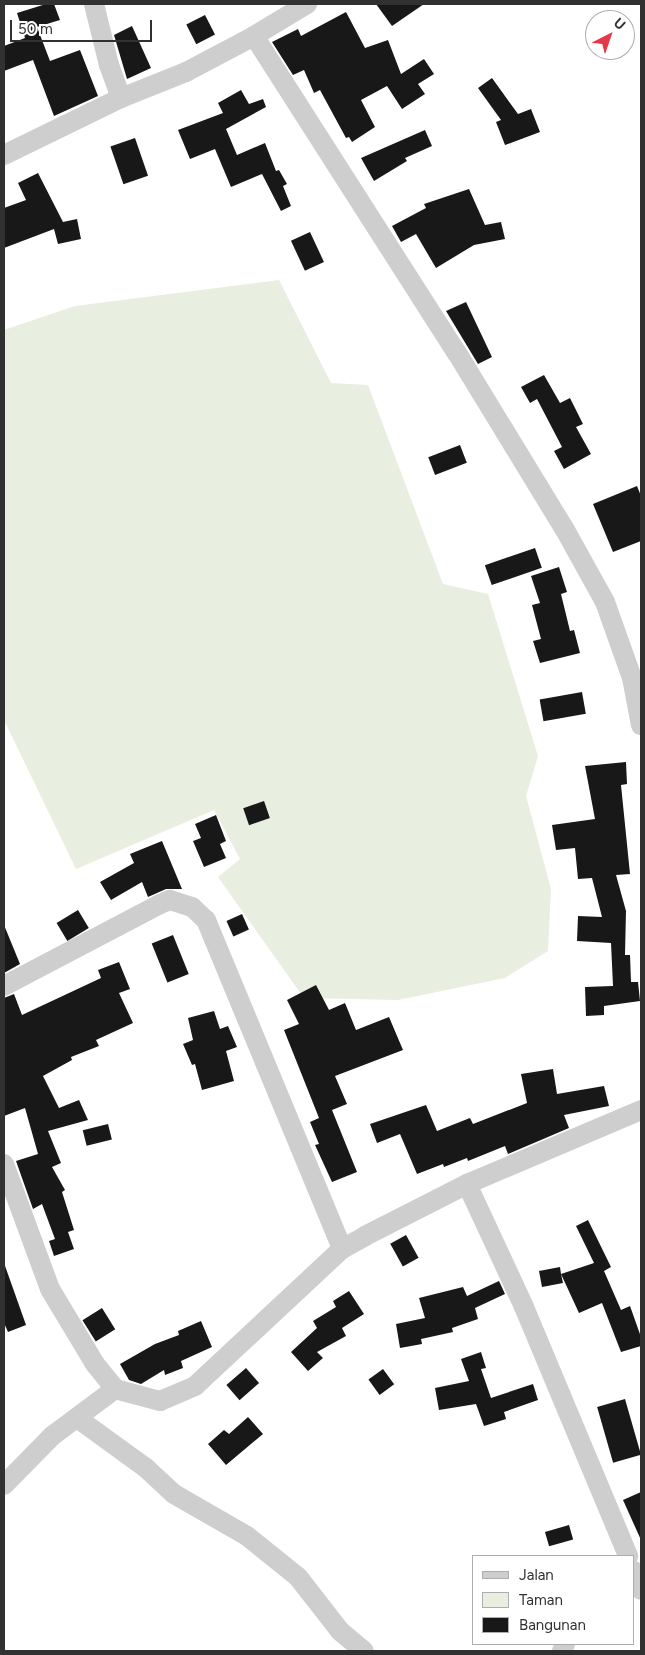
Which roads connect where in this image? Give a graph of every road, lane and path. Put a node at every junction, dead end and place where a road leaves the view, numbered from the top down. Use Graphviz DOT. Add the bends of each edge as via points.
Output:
graph roads {
  1 [pos="94,4"];
  2 [pos="307,4"];
  3 [pos="254,36"];
  4 [pos="122,98"];
  5 [pos="4,155"];
  6 [pos="641,724"];
  7 [pos="4,986"];
  8 [pos="641,1110"];
  9 [pos="4,1164"];
  10 [pos="467,1184"];
  11 [pos="342,1249"];
  12 [pos="115,1389"];
  13 [pos="77,1418"];
  14 [pos="4,1485"];
  15 [pos="628,1555"];
  16 [pos="635,1575"];
  17 [pos="641,1590"];
  18 [pos="364,1651"];
  1 -- 4 [label="street" via="109,65"];
  2 -- 3 [label="street"];
  3 -- 4 [label="street" via="186,72"];
  3 -- 6 [label="street" via="457,353 564,528 604,602 632,678"];
  4 -- 5 [label="street"];
  7 -- 11 [label="street" via="160,904 170,900 192,907 206,920"];
  8 -- 10 [label="street"];
  9 -- 12 [label="street" via="50,1289 95,1364"];
  10 -- 11 [label="street"];
  10 -- 15 [label="street" via="524,1307"];
  11 -- 12 [label="street" via="194,1386 160,1401"];
  12 -- 13 [label="street"];
  13 -- 14 [label="street" via="52,1436"];
  13 -- 18 [label="street" via="146,1468 174,1494 247,1536 298,1577 340,1631"];
  16 -- 17 [label="street"];
}
